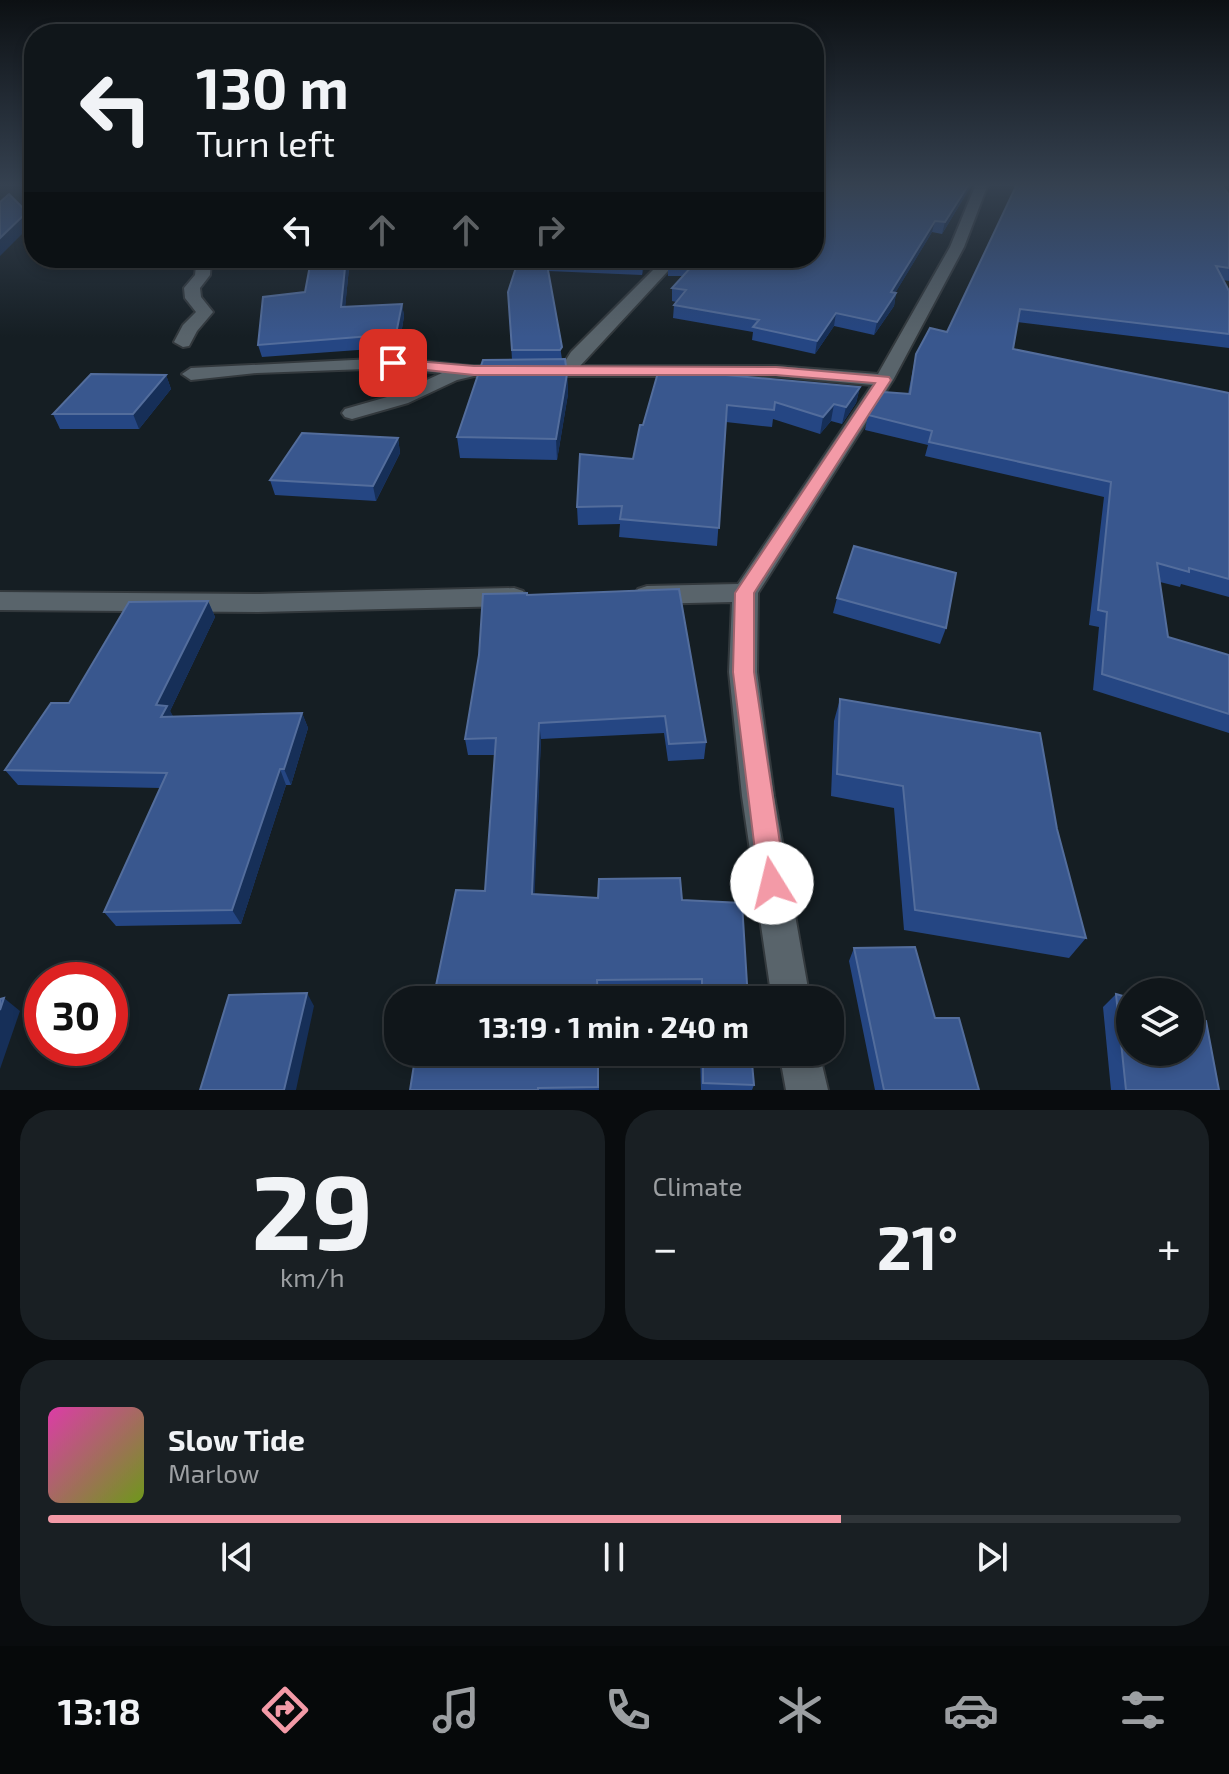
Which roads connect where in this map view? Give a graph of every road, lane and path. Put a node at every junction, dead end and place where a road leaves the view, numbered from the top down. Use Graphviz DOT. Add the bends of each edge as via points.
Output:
graph roads {
  1 [pos="962,235"];
  2 [pos="203,268"];
  3 [pos="663,268"];
  4 [pos="183,342"];
  5 [pos="568,370"];
  6 [pos="474,371"];
  7 [pos="191,374"];
  8 [pos="884,380"];
  9 [pos="352,413"];
  10 [pos="745,593"];
  11 [pos="619,595"];
  12 [pos="541,597"];
  13 [pos="0,601"];
  14 [pos="789,986"];
  15 [pos="802,1066"];
  16 [pos="807,1090"];
  1 -- 8 [label="street"];
  2 -- 4 [label="street" via="192,288 205,312"];
  3 -- 5 [label="street"];
  5 -- 6 [label="street"];
  5 -- 8 [label="street" via="776,371"];
  6 -- 7 [label="street" via="393,363"];
  6 -- 9 [label="street"];
  8 -- 10 [label="street"];
  10 -- 11 [label="street"];
  10 -- 14 [label="street" via="743,672"];
  12 -- 13 [label="street"];
  15 -- 16 [label="street"];
}
